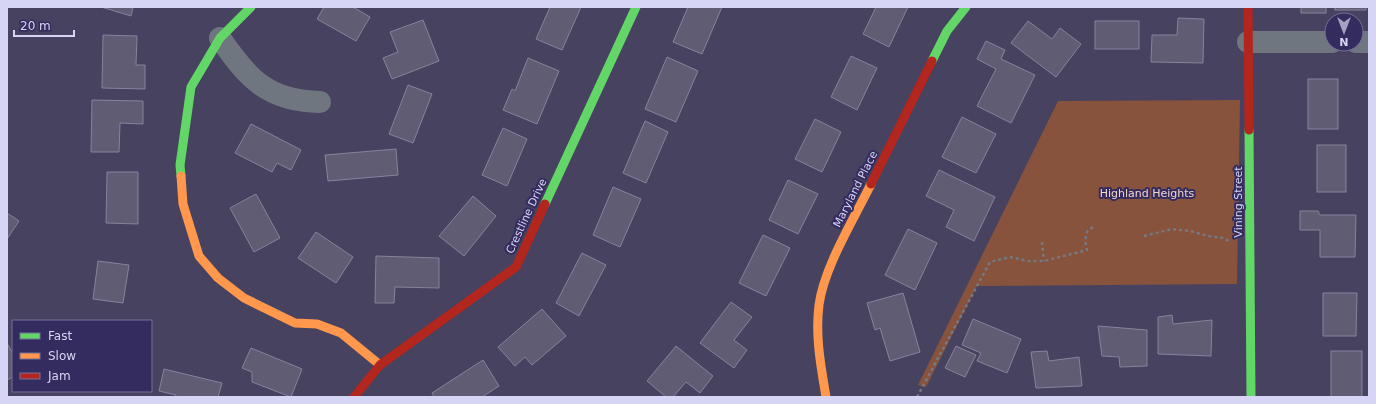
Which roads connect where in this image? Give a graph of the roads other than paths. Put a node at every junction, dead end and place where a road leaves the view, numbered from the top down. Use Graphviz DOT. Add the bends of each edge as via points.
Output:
graph roads {
  1 [pos="251,7"];
  2 [pos="636,7"];
  3 [pos="966,7"];
  4 [pos="1248,7"];
  5 [pos="220,38"];
  6 [pos="1248,42"];
  7 [pos="1324,42"];
  8 [pos="320,102"];
  9 [pos="380,365"];
  10 [pos="1246,395"];
  11 [pos="354,397"];
  12 [pos="826,397"];
  1 -- 5 [label="street"];
  2 -- 9 [label="street, Crestline Drive" via="516,267"];
  3 -- 12 [label="street, Maryland Place" via="946,31 839,248 825,283 818,311 818,347"];
  4 -- 6 [label="street, Vining Street"];
  5 -- 8 [label="street" via="238,64 255,81 275,95 299,102"];
  5 -- 9 [label="street" via="191,87 180,165 183,204 199,256 218,278 244,298 295,323 317,324 341,333"];
  6 -- 7 [label="street"];
  6 -- 10 [label="street, Vining Street"];
  9 -- 11 [label="street, Crestline Drive"];
}
